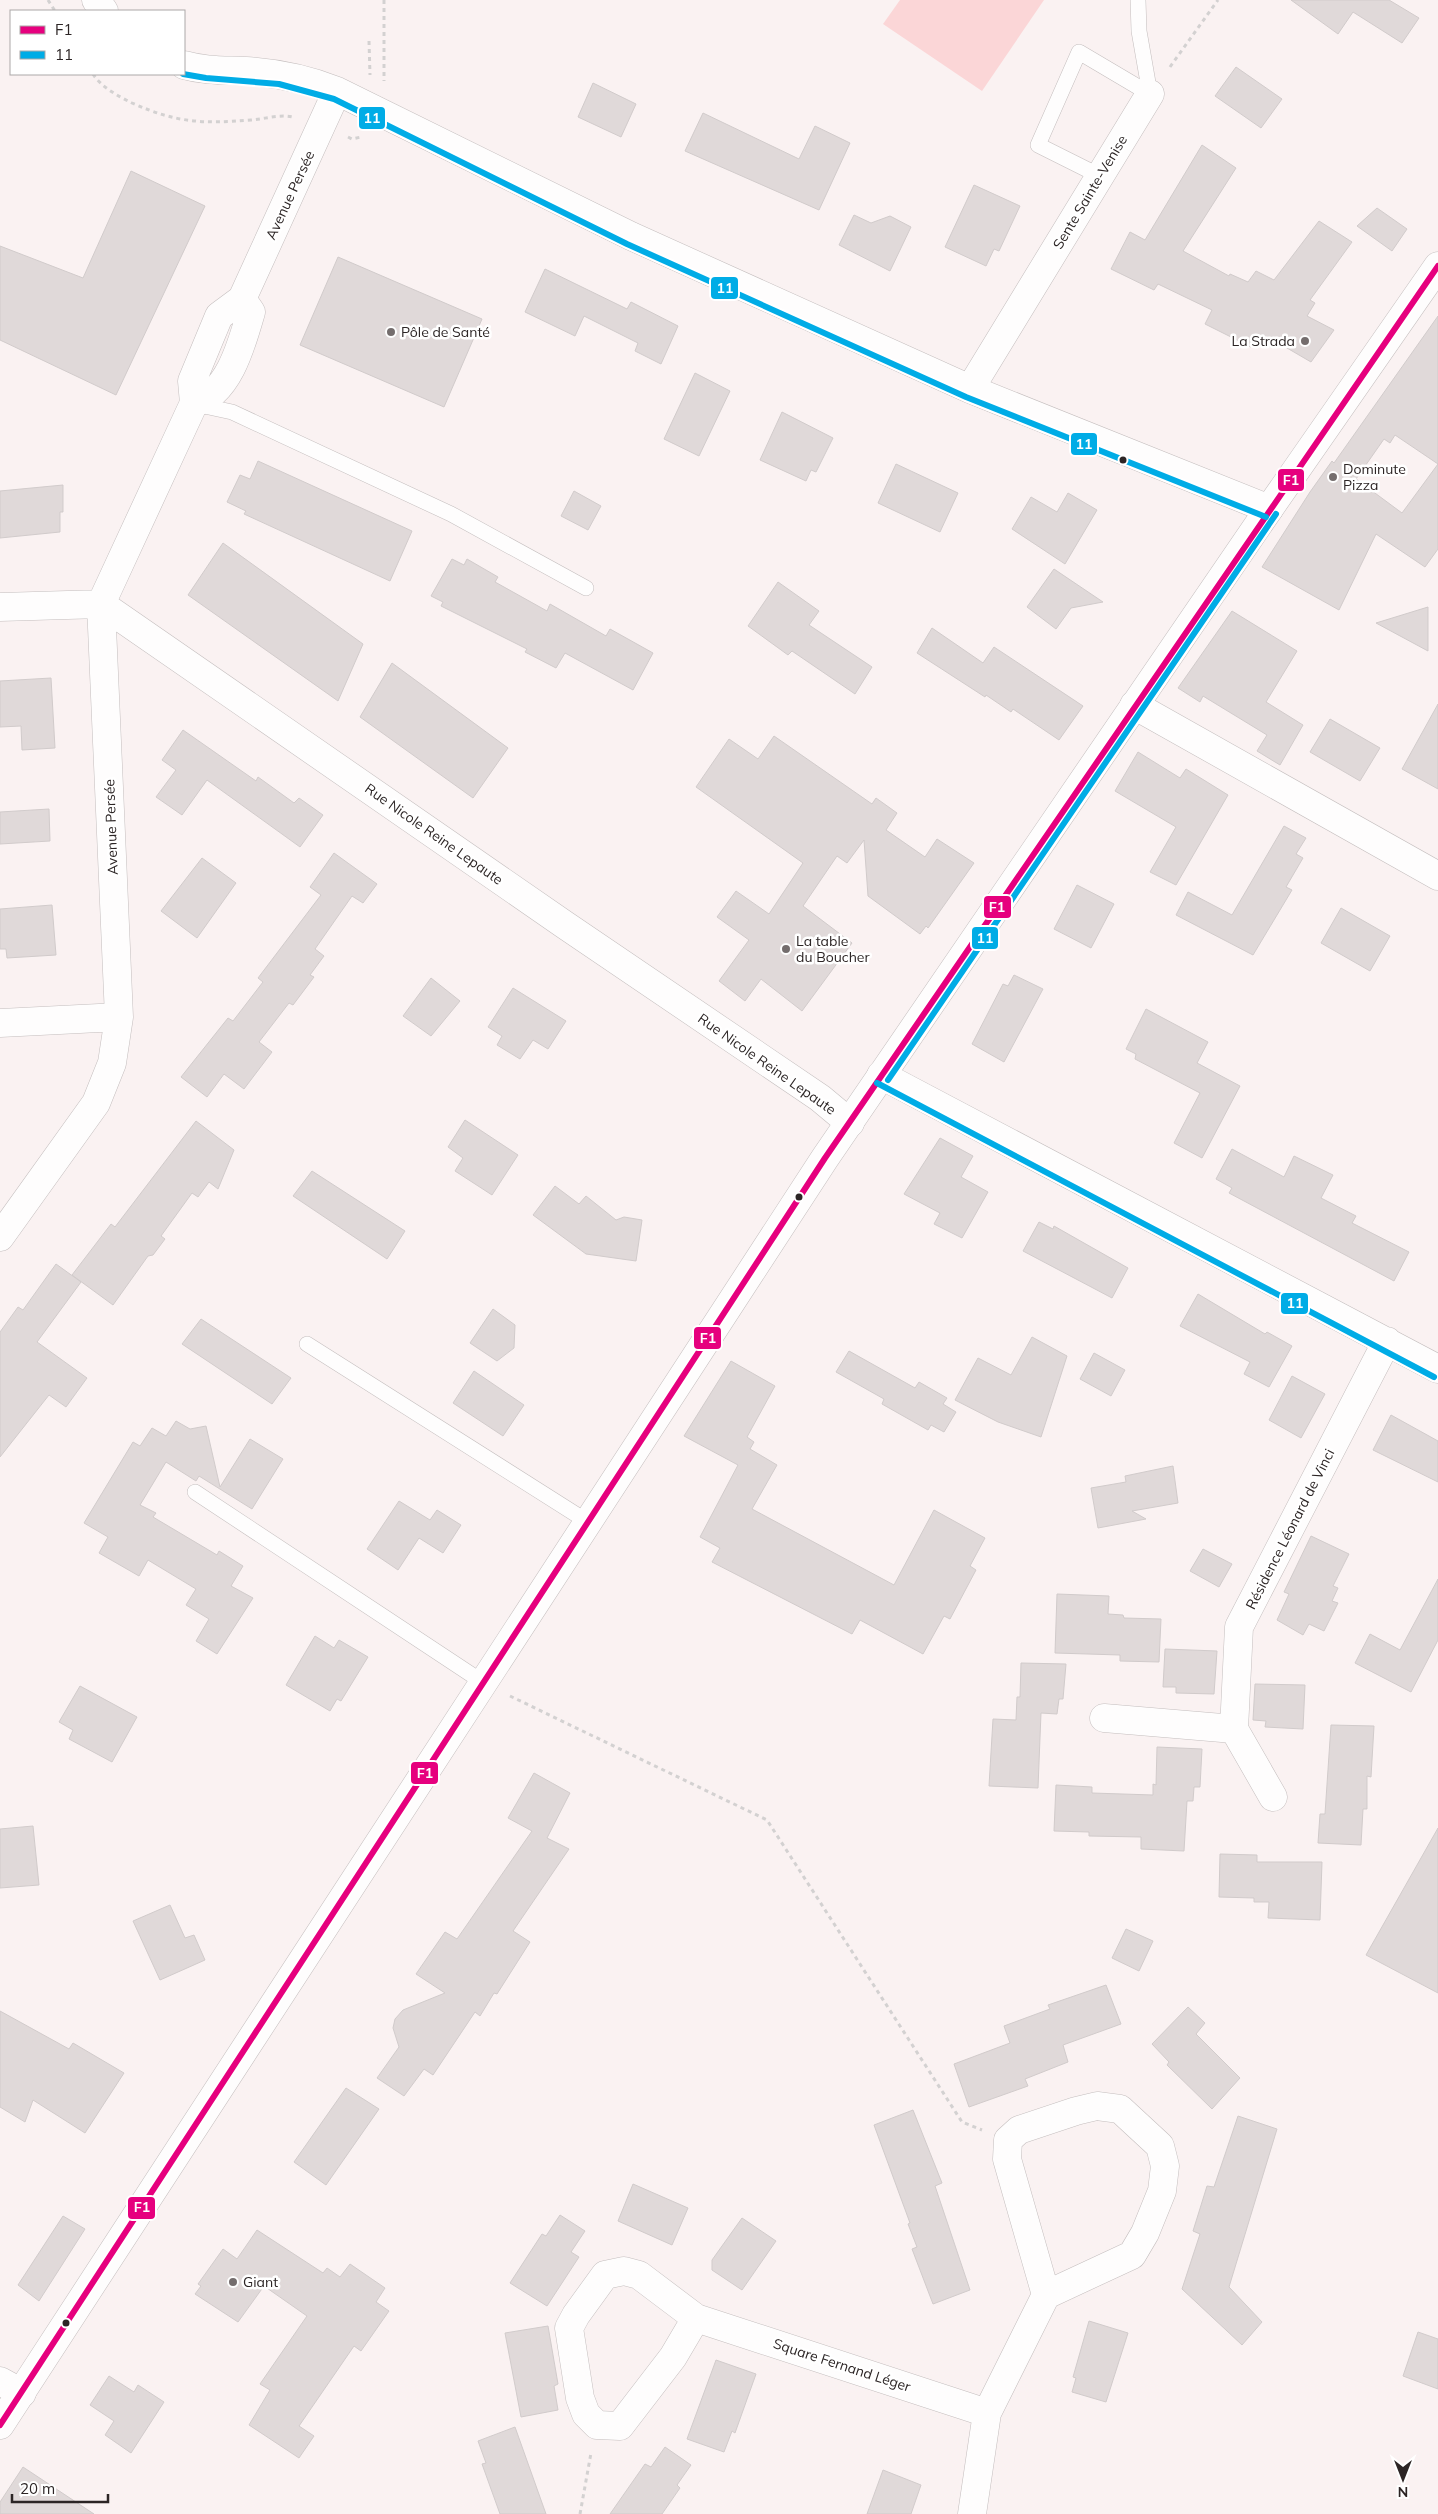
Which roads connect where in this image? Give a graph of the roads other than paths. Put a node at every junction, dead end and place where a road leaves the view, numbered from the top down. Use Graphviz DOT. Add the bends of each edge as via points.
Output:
graph roads {
  1 [pos="1138,0"];
  2 [pos="185,65"];
  3 [pos="337,91"];
  4 [pos="1150,94"];
  5 [pos="1100,176"];
  6 [pos="1438,266"];
  7 [pos="970,389"];
  8 [pos="194,403"];
  9 [pos="1269,509"];
  10 [pos="586,588"];
  11 [pos="101,604"];
  12 [pos="0,607"];
  13 [pos="1134,705"];
  14 [pos="1438,876"];
  15 [pos="119,1017"];
  16 [pos="0,1023"];
  17 [pos="881,1075"];
  18 [pos="850,1123"];
  19 [pos="0,1237"];
  20 [pos="1386,1342"];
  21 [pos="307,1344"];
  22 [pos="1438,1369"];
  23 [pos="195,1492"];
  24 [pos="588,1522"];
  25 [pos="484,1683"];
  26 [pos="1104,1718"];
  27 [pos="1234,1729"];
  28 [pos="1273,1797"];
  29 [pos="1046,2295"];
  30 [pos="696,2318"];
  31 [pos="11,2387"];
  32 [pos="987,2413"];
  33 [pos="0,2425"];
  34 [pos="972,2514"];
  1 -- 4 [label="lane" via="1139,31"];
  2 -- 3 [label="street" via="309,80"];
  3 -- 7 [label="street" via="631,236"];
  3 -- 8 [label="street, Avenue Persée" via="242,299 219,316 192,381"];
  4 -- 5 [label="street, Sente Sainte-Venise"];
  4 -- 5 [label="lane" via="1079,52 1038,145"];
  5 -- 7 [label="street, Sente Sainte-Venise"];
  6 -- 9 [label="street"];
  7 -- 9 [label="street"];
  8 -- 10 [label="lane" via="232,412 451,514"];
  8 -- 11 [label="street, Avenue Persée"];
  9 -- 13 [label="street"];
  11 -- 12 [label="street"];
  11 -- 15 [label="street, Avenue Persée"];
  11 -- 18 [label="street, Rue Nicole Reine Lepaute" via="820,1098"];
  13 -- 14 [label="street"];
  13 -- 17 [label="street"];
  15 -- 16 [label="street"];
  15 -- 19 [label="street, Avenue Persée" via="112,1063 96,1103"];
  17 -- 18 [label="street"];
  17 -- 20 [label="street"];
  18 -- 24 [label="street"];
  20 -- 22 [label="street"];
  20 -- 27 [label="street, Résidence Léonard de Vinci" via="1239,1627"];
  21 -- 24 [label="lane"];
  23 -- 25 [label="lane"];
  24 -- 25 [label="street"];
  25 -- 31 [label="street"];
  26 -- 27 [label="street"];
  27 -- 28 [label="street"];
  29 -- 29 [label="street" via="1132,2255 1162,2191 1165,2166 1160,2146 1120,2109 1097,2106 1019,2130 1008,2140 1007,2159"];
  29 -- 32 [label="street"];
  30 -- 30 [label="street, Square Fernand Léger" via="640,2275 624,2271 605,2275 569,2328 580,2398 586,2414 597,2425 620,2426 673,2357"];
  30 -- 32 [label="street, Square Fernand Léger"];
  31 -- 33 [label="street"];
  32 -- 34 [label="street"];
}
